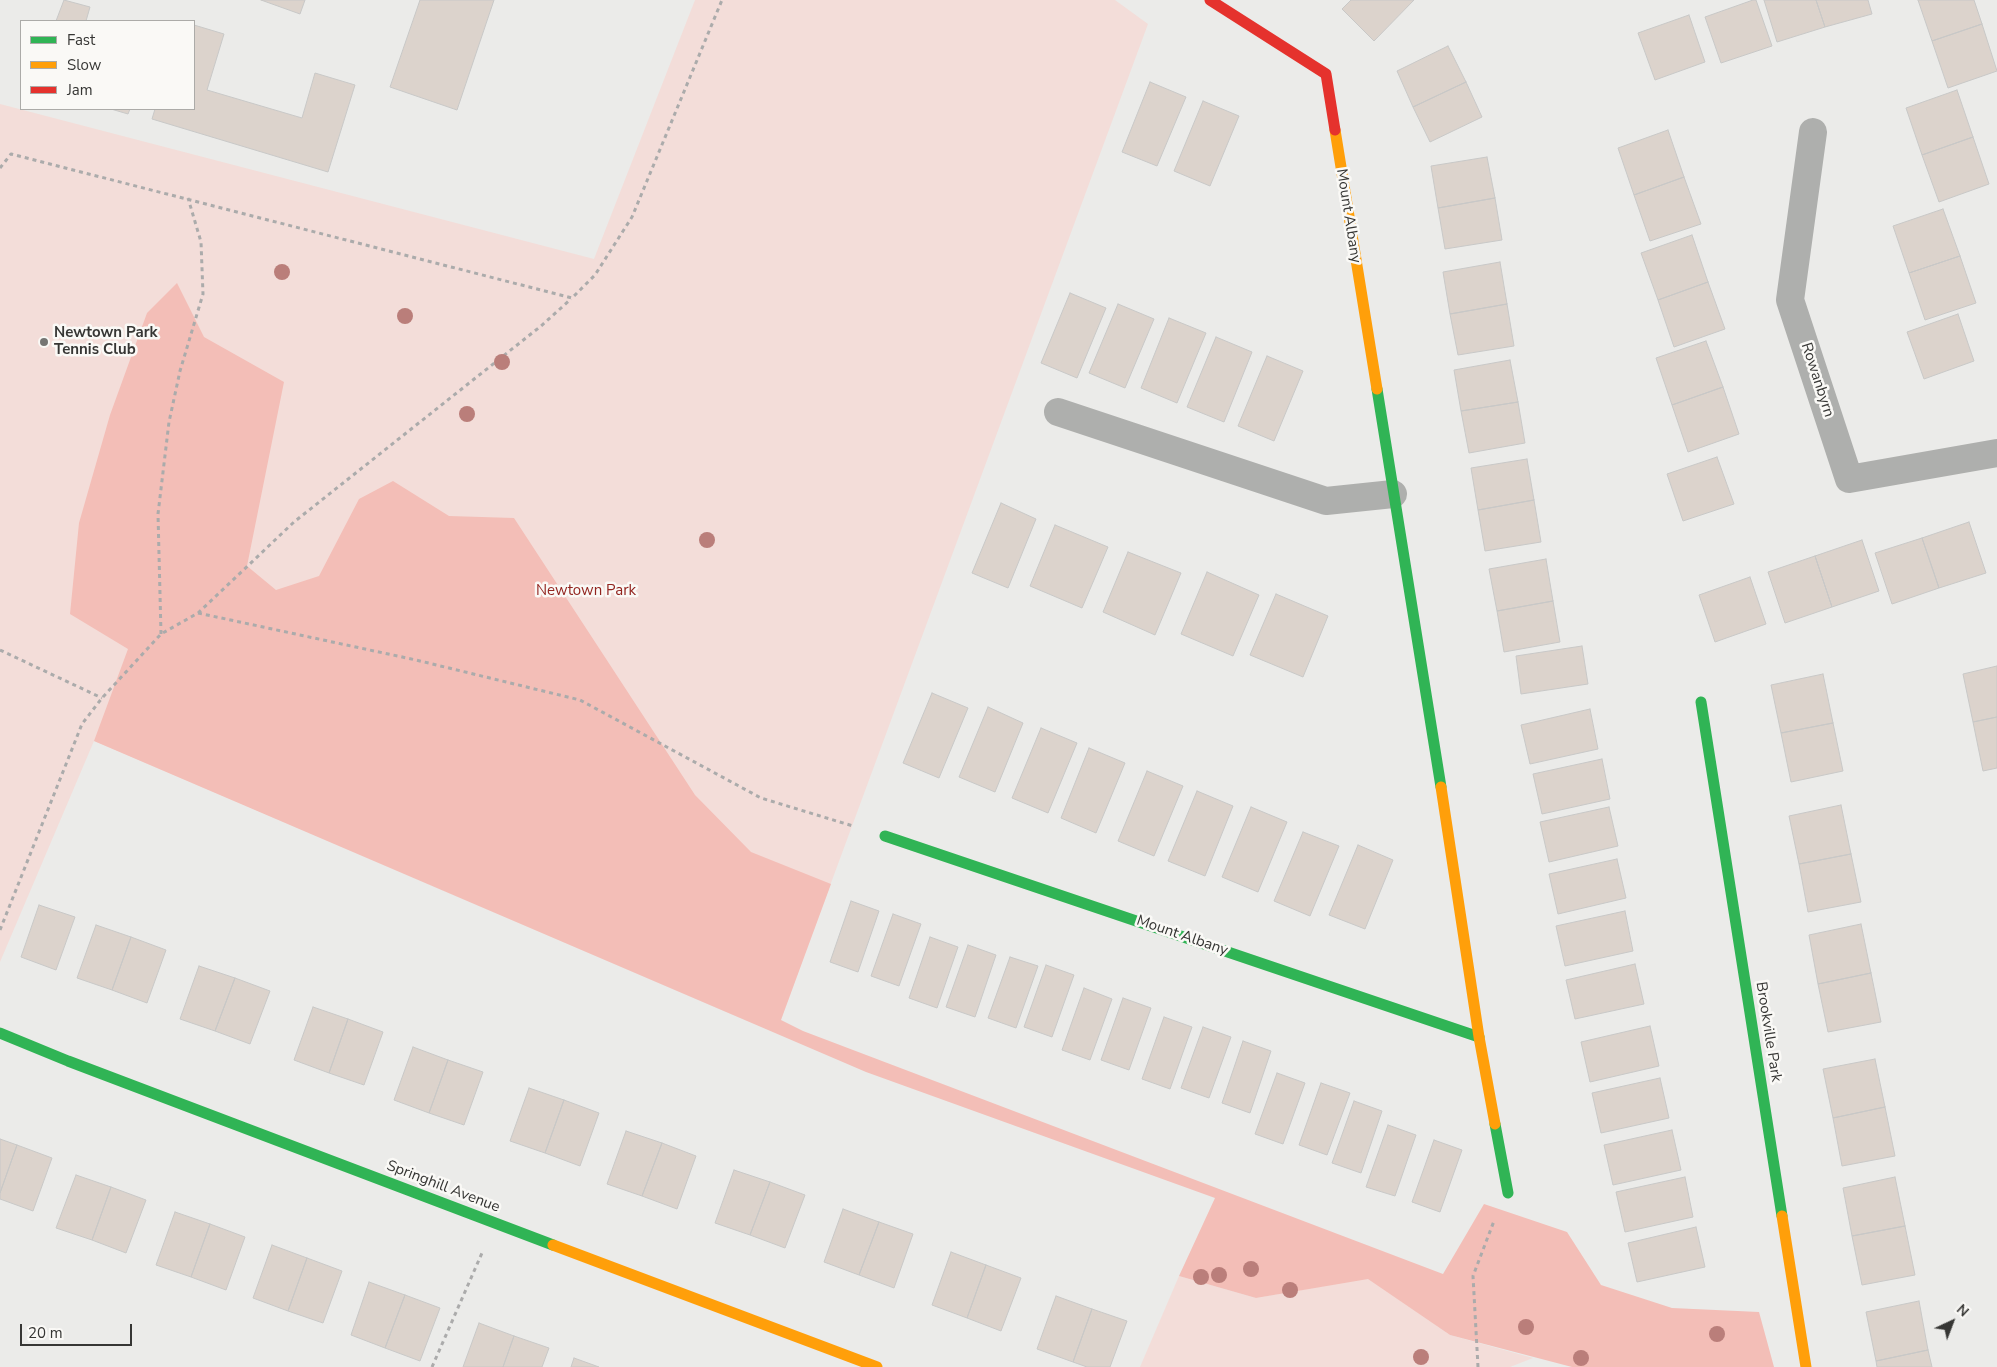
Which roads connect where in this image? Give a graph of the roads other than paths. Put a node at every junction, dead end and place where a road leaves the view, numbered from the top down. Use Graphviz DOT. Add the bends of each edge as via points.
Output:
graph roads {
  1 [pos="1210,0"];
  2 [pos="1813,132"];
  3 [pos="1058,412"];
  4 [pos="1997,453"];
  5 [pos="1394,494"];
  6 [pos="1701,702"];
  7 [pos="885,836"];
  8 [pos="0,1033"];
  9 [pos="1479,1037"];
  10 [pos="1508,1193"];
  11 [pos="877,1367"];
  12 [pos="1806,1367"];
  1 -- 5 [label="street, Mount Albany" via="1326,74"];
  2 -- 4 [label="street, Rowanbyrn" via="1790,300 1850,479"];
  3 -- 5 [label="street" via="1326,501"];
  5 -- 9 [label="street, Mount Albany"];
  6 -- 12 [label="street, Brookville Park"];
  7 -- 9 [label="street, Mount Albany"];
  8 -- 11 [label="street, Springhill Avenue"];
  9 -- 10 [label="street, Mount Albany"];
}
